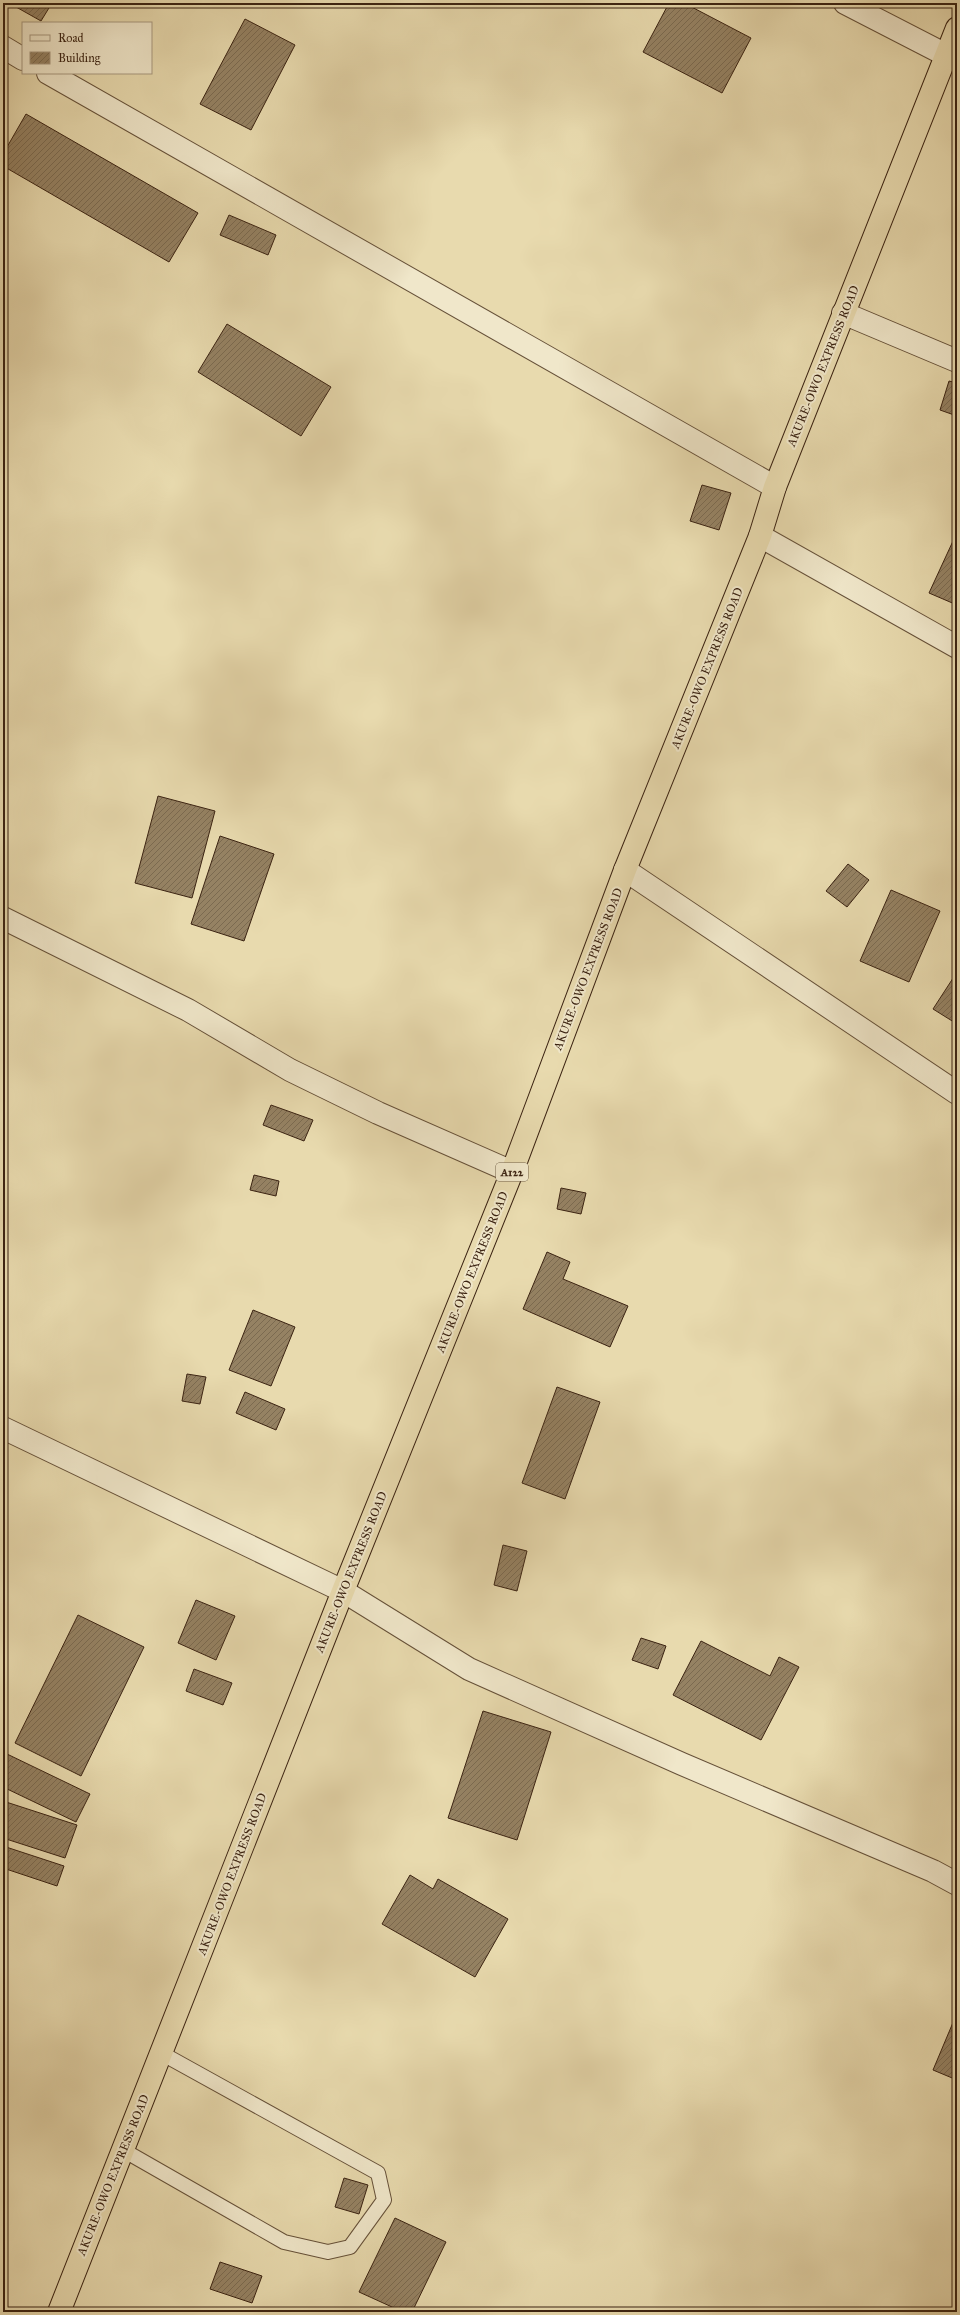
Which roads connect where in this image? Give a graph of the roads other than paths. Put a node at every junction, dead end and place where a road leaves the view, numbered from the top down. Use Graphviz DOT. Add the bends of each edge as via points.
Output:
graph roads {
  1 [pos="845,3"];
  2 [pos="957,28"];
  3 [pos="3,47"];
  4 [pos="946,55"];
  5 [pos="22,58"];
  6 [pos="50,74"];
  7 [pos="843,313"];
  8 [pos="957,361"];
  9 [pos="775,487"];
  10 [pos="760,536"];
  11 [pos="957,647"];
  12 [pos="625,870"];
  13 [pos="3,918"];
  14 [pos="957,1093"];
  15 [pos="512,1172"];
  16 [pos="3,1428"];
  17 [pos="343,1591"];
  18 [pos="957,1884"];
  19 [pos="161,2053"];
  20 [pos="123,2150"];
  21 [pos="59,2312"];
  1 -- 4 [label="street"];
  2 -- 4 [label="highway, AKURE-OWO EXPRESS ROAD / A122"];
  3 -- 5 [label="street"];
  4 -- 7 [label="highway, AKURE-OWO EXPRESS ROAD / A122"];
  6 -- 9 [label="street"];
  7 -- 8 [label="street"];
  7 -- 9 [label="highway, AKURE-OWO EXPRESS ROAD / A122"];
  9 -- 10 [label="highway, AKURE-OWO EXPRESS ROAD / A122"];
  10 -- 11 [label="street"];
  10 -- 12 [label="highway, AKURE-OWO EXPRESS ROAD / A122"];
  12 -- 14 [label="street"];
  12 -- 15 [label="highway, AKURE-OWO EXPRESS ROAD / A122"];
  13 -- 15 [label="street" via="188,1010 304,1076 378,1113"];
  15 -- 17 [label="highway, AKURE-OWO EXPRESS ROAD / A122"];
  16 -- 17 [label="street"];
  17 -- 18 [label="street" via="469,1669 689,1767 933,1871"];
  17 -- 19 [label="highway, AKURE-OWO EXPRESS ROAD / A122"];
  19 -- 20 [label="highway, AKURE-OWO EXPRESS ROAD / A122"];
  19 -- 20 [label="lane" via="378,2173 384,2200 350,2246 328,2252 284,2242"];
  20 -- 21 [label="highway, AKURE-OWO EXPRESS ROAD / A122"];
}
